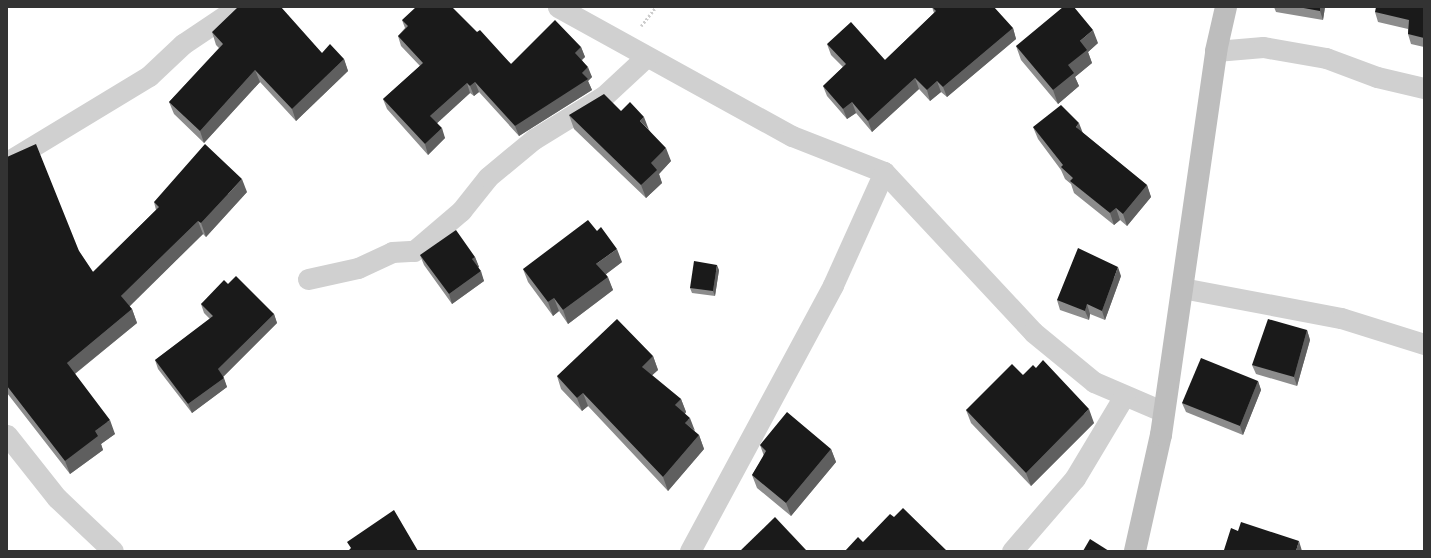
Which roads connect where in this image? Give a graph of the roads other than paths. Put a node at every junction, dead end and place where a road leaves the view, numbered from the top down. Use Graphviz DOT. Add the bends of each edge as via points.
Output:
graph roads {
  1 [pos="238,7"];
  2 [pos="558,7"];
  3 [pos="1226,7"];
  4 [pos="1216,51"];
  5 [pos="646,57"];
  6 [pos="1424,88"];
  7 [pos="7,162"];
  8 [pos="884,172"];
  9 [pos="308,279"];
  10 [pos="1182,288"];
  11 [pos="1424,344"];
  12 [pos="1124,396"];
  13 [pos="1164,412"];
  14 [pos="7,436"];
  15 [pos="113,551"];
  16 [pos="690,551"];
  17 [pos="1012,551"];
  18 [pos="1135,551"];
  1 -- 7 [label="street" via="183,44 149,76"];
  2 -- 5 [label="street"];
  3 -- 4 [label="street"];
  4 -- 6 [label="street" via="1270,48 1326,58 1377,77"];
  4 -- 10 [label="street"];
  5 -- 8 [label="street" via="792,136"];
  5 -- 9 [label="street" via="604,96 534,139 494,172 461,211 414,251 392,252 358,268"];
  8 -- 12 [label="street" via="1033,332 1094,382"];
  8 -- 16 [label="street" via="833,285"];
  10 -- 11 [label="street" via="1341,318"];
  10 -- 13 [label="street"];
  12 -- 13 [label="street"];
  12 -- 17 [label="street" via="1075,478"];
  13 -- 18 [label="street"];
  14 -- 15 [label="street" via="56,498"];
}
